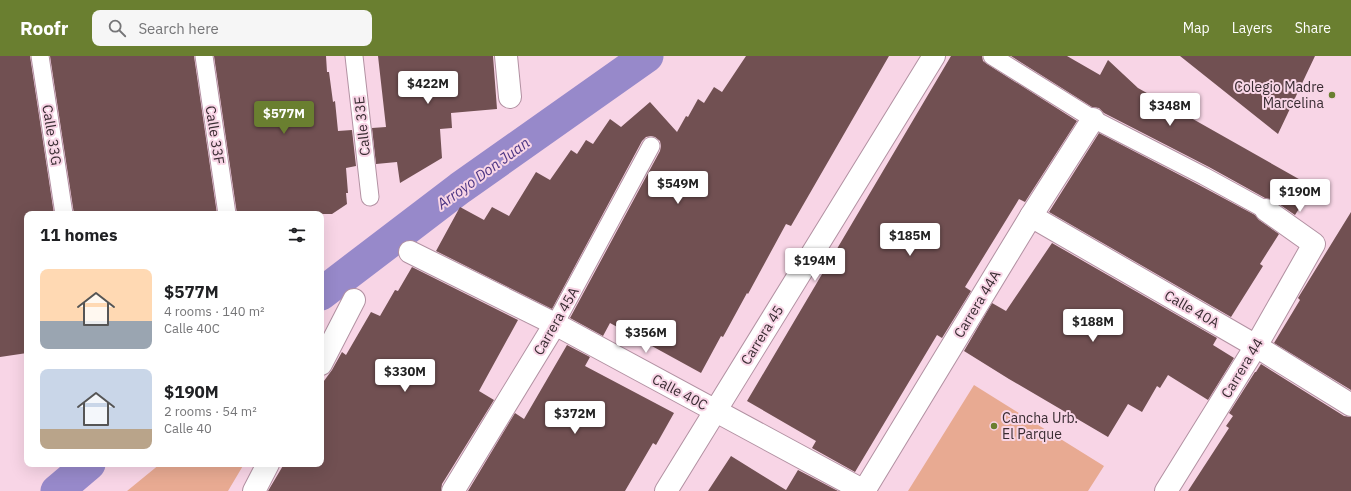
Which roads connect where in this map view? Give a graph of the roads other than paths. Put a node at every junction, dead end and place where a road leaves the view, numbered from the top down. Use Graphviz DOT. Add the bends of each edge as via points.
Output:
graph roads {
  1 [pos="40,56"];
  2 [pos="204,56"];
  3 [pos="354,56"];
  4 [pos="506,56"];
  5 [pos="934,56"];
  6 [pos="992,56"];
  7 [pos="510,97"];
  8 [pos="1093,119"];
  9 [pos="651,146"];
  10 [pos="370,197"];
  11 [pos="1266,210"];
  12 [pos="64,211"];
  13 [pos="227,211"];
  14 [pos="1031,216"];
  15 [pos="410,252"];
  16 [pos="354,300"];
  17 [pos="555,324"];
  18 [pos="1256,346"];
  19 [pos="324,358"];
  20 [pos="1351,405"];
  21 [pos="716,411"];
  22 [pos="266,467"];
  23 [pos="254,491"];
  24 [pos="453,491"];
  25 [pos="666,491"];
  26 [pos="864,491"];
  27 [pos="1166,491"];
  1 -- 12 [label="lane, Calle 33G"];
  2 -- 13 [label="lane, Calle 33F"];
  3 -- 10 [label="lane, Calle 33E"];
  4 -- 7 [label="street"];
  5 -- 21 [label="street, Carrera 45"];
  6 -- 8 [label="lane"];
  8 -- 11 [label="lane"];
  8 -- 14 [label="street, Carrera 44A"];
  9 -- 17 [label="lane, Carrera 45A"];
  11 -- 18 [label="street, Carrera 44" via="1314,244"];
  14 -- 18 [label="street, Calle 40A"];
  14 -- 26 [label="street, Carrera 44A"];
  15 -- 17 [label="street, Calle 40C"];
  16 -- 19 [label="street"];
  17 -- 21 [label="street, Calle 40C"];
  17 -- 24 [label="street, Carrera 45A"];
  18 -- 20 [label="street, Calle 40A"];
  18 -- 27 [label="street, Carrera 44"];
  21 -- 25 [label="street, Carrera 45"];
  21 -- 26 [label="street, Calle 40C"];
  22 -- 23 [label="street"];
}
